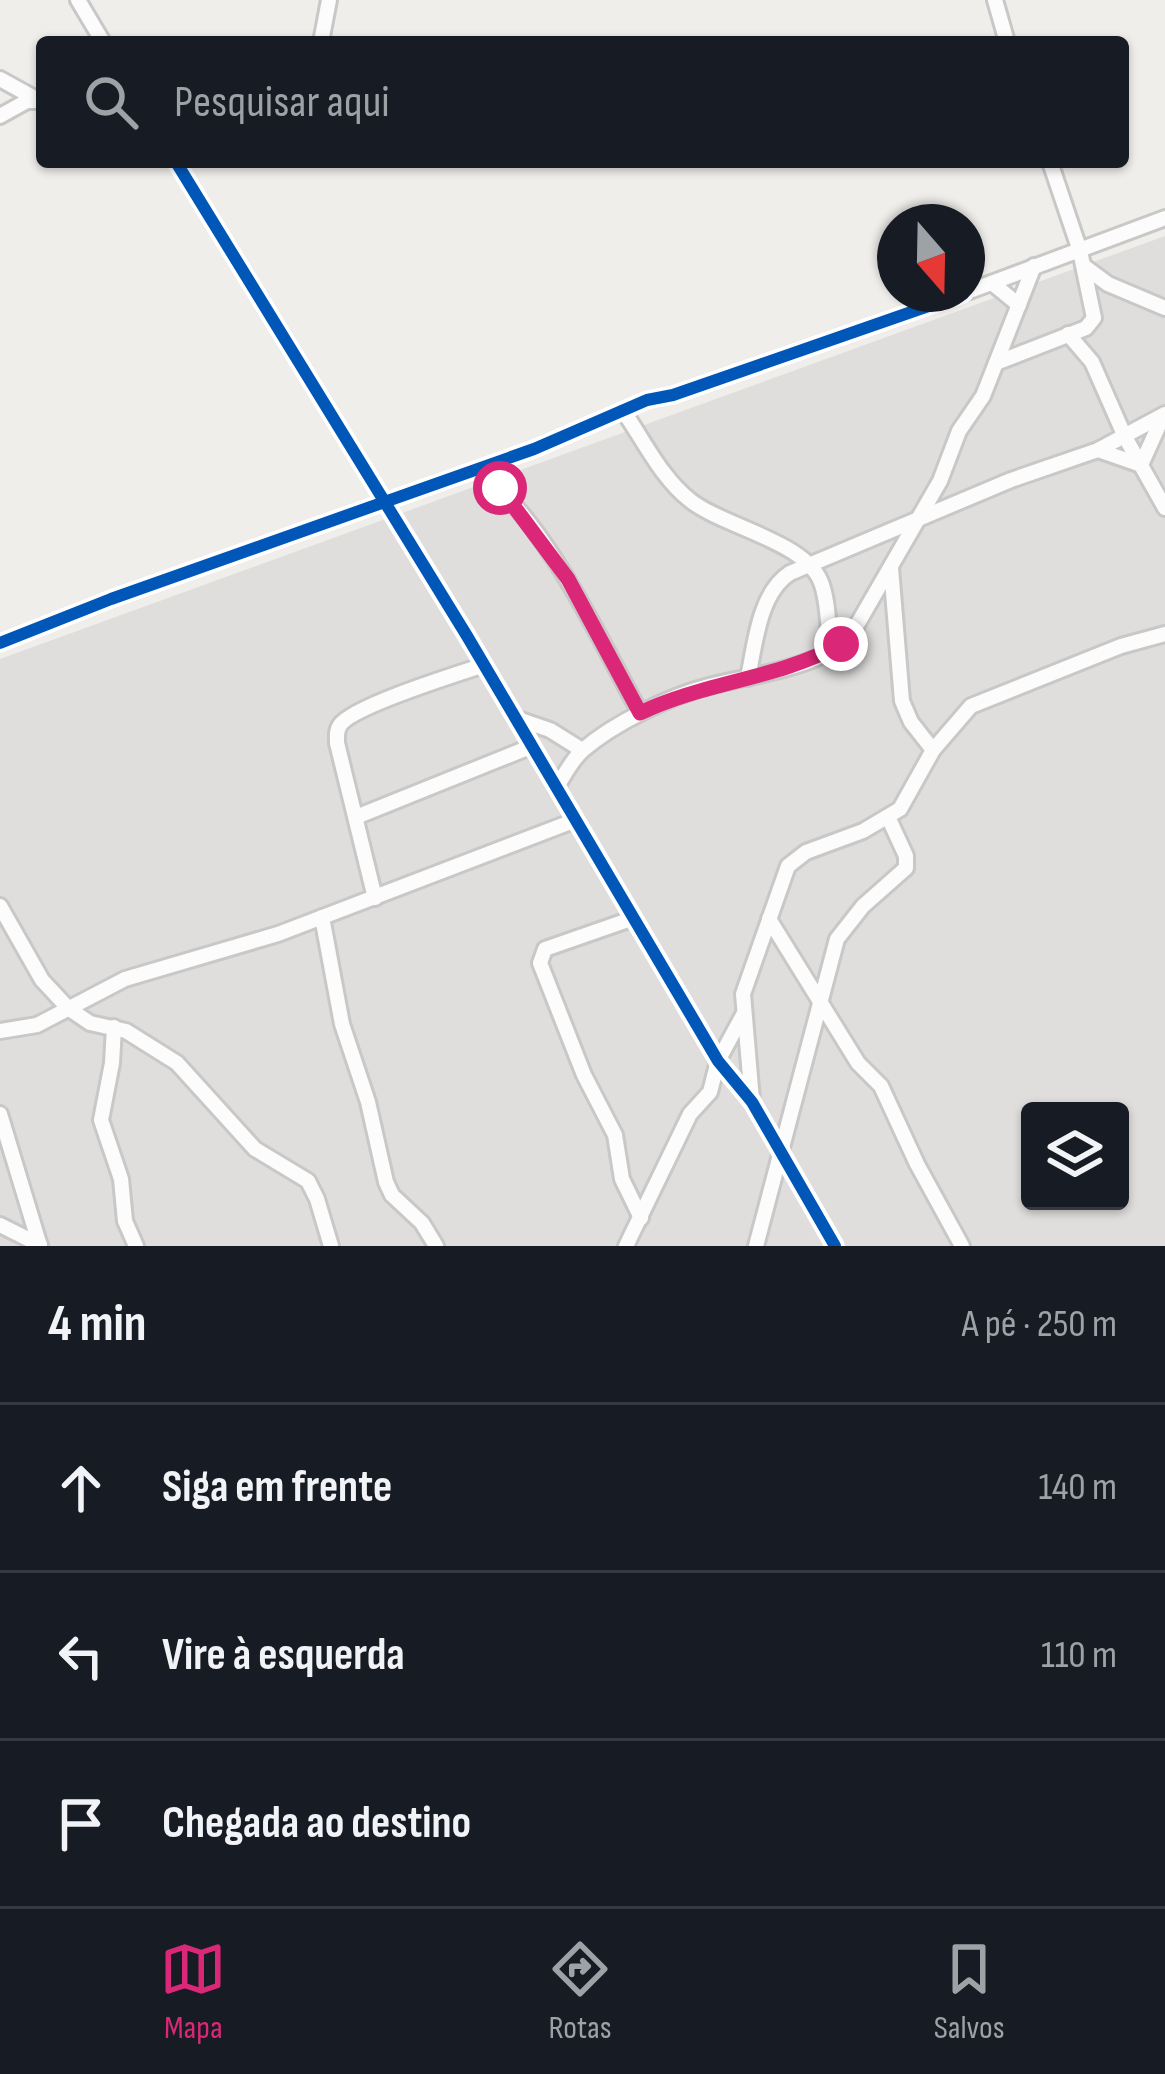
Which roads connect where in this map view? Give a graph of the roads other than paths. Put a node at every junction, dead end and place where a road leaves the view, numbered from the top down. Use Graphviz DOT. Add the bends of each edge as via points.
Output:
graph roads {
  1 [pos="78,0"];
  2 [pos="329,0"];
  3 [pos="995,0"];
  4 [pos="99,36"];
  5 [pos="322,36"];
  6 [pos="1005,36"];
  7 [pos="0,79"];
  8 [pos="36,99"];
  9 [pos="36,102"];
  10 [pos="0,116"];
  11 [pos="180,168"];
  12 [pos="1052,168"];
  13 [pos="1165,218"];
  14 [pos="1081,258"];
  15 [pos="1034,266"];
  16 [pos="992,283"];
  17 [pos="985,286"];
  18 [pos="1019,305"];
  19 [pos="1165,308"];
  20 [pos="911,312"];
  21 [pos="1068,334"];
  22 [pos="996,363"];
  23 [pos="624,412"];
  24 [pos="1164,415"];
  25 [pos="1125,437"];
  26 [pos="1098,450"];
  27 [pos="1141,465"];
  28 [pos="476,470"];
  29 [pos="385,502"];
  30 [pos="1165,508"];
  31 [pos="917,518"];
  32 [pos="809,566"];
  33 [pos="891,567"];
  34 [pos="1165,634"];
  35 [pos="0,643"];
  36 [pos="830,651"];
  37 [pos="484,665"];
  38 [pos="748,678"];
  39 [pos="640,713"];
  40 [pos="514,718"];
  41 [pos="530,747"];
  42 [pos="582,750"];
  43 [pos="933,750"];
  44 [pos="556,788"];
  45 [pos="356,817"];
  46 [pos="889,819"];
  47 [pos="576,820"];
  48 [pos="375,898"];
  49 [pos="0,906"];
  50 [pos="322,917"];
  51 [pos="634,918"];
  52 [pos="769,919"];
  53 [pos="820,1004"];
  54 [pos="68,1008"];
  55 [pos="743,1015"];
  56 [pos="113,1027"];
  57 [pos="0,1031"];
  58 [pos="718,1061"];
  59 [pos="752,1102"];
  60 [pos="0,1114"];
  61 [pos="780,1150"];
  62 [pos="641,1220"];
  63 [pos="0,1225"];
  64 [pos="40,1246"];
  65 [pos="136,1246"];
  66 [pos="331,1246"];
  67 [pos="436,1246"];
  68 [pos="626,1246"];
  69 [pos="640,1246"];
  70 [pos="757,1246"];
  71 [pos="835,1246"];
  72 [pos="962,1246"];
  1 -- 4 [label="street"];
  2 -- 5 [label="street"];
  3 -- 6 [label="street"];
  7 -- 8 [label="street"];
  9 -- 10 [label="street"];
  11 -- 29 [label="street"];
  12 -- 14 [label="street"];
  13 -- 14 [label="street"];
  14 -- 15 [label="street"];
  14 -- 19 [label="street" via="1108,284"];
  14 -- 21 [label="street" via="1094,318"];
  15 -- 16 [label="street"];
  15 -- 18 [label="street"];
  16 -- 17 [label="street"];
  16 -- 18 [label="street"];
  18 -- 22 [label="street"];
  20 -- 23 [label="street"];
  21 -- 22 [label="street"];
  21 -- 25 [label="street" via="1092,362"];
  22 -- 31 [label="street"];
  23 -- 28 [label="street"];
  23 -- 32 [label="street" via="687,498"];
  24 -- 25 [label="street"];
  24 -- 27 [label="street"];
  25 -- 26 [label="street"];
  25 -- 27 [label="street"];
  26 -- 27 [label="street"];
  26 -- 31 [label="street"];
  27 -- 30 [label="street"];
  28 -- 29 [label="street"];
  28 -- 39 [label="street" via="500,488 568,579"];
  29 -- 35 [label="street"];
  29 -- 37 [label="street"];
  31 -- 32 [label="street"];
  31 -- 33 [label="street"];
  32 -- 36 [label="street" via="823,586"];
  32 -- 38 [label="street" via="776,586"];
  33 -- 36 [label="street" via="850,637"];
  33 -- 43 [label="street" via="902,701"];
  34 -- 43 [label="street" via="971,706"];
  36 -- 38 [label="street"];
  37 -- 40 [label="street"];
  37 -- 45 [label="street" via="345,719 337,743"];
  38 -- 39 [label="street"];
  39 -- 42 [label="street"];
  40 -- 41 [label="street"];
  40 -- 42 [label="street"];
  41 -- 44 [label="street"];
  41 -- 45 [label="street"];
  42 -- 44 [label="street"];
  43 -- 46 [label="street"];
  44 -- 47 [label="street"];
  45 -- 48 [label="street"];
  46 -- 52 [label="street" via="795,859"];
  46 -- 53 [label="street" via="906,868 837,939"];
  47 -- 48 [label="street"];
  47 -- 51 [label="street"];
  48 -- 50 [label="street"];
  49 -- 54 [label="street" via="42,980"];
  50 -- 54 [label="street" via="125,979"];
  50 -- 67 [label="street" via="386,1182"];
  51 -- 58 [label="street"];
  51 -- 62 [label="street" via="545,950 540,963 615,1136 622,1179"];
  52 -- 53 [label="street"];
  52 -- 55 [label="street"];
  53 -- 61 [label="street"];
  53 -- 72 [label="street" via="881,1087"];
  54 -- 56 [label="street"];
  54 -- 57 [label="street" via="37,1025"];
  55 -- 58 [label="street"];
  55 -- 59 [label="street"];
  56 -- 65 [label="street" via="101,1120"];
  56 -- 66 [label="street" via="177,1063 255,1149 308,1181"];
  58 -- 59 [label="street"];
  58 -- 62 [label="street" via="710,1092 690,1114"];
  59 -- 61 [label="street"];
  60 -- 64 [label="street"];
  61 -- 70 [label="street"];
  61 -- 71 [label="street"];
  62 -- 68 [label="street"];
  62 -- 69 [label="street"];
  63 -- 64 [label="street"];
}
